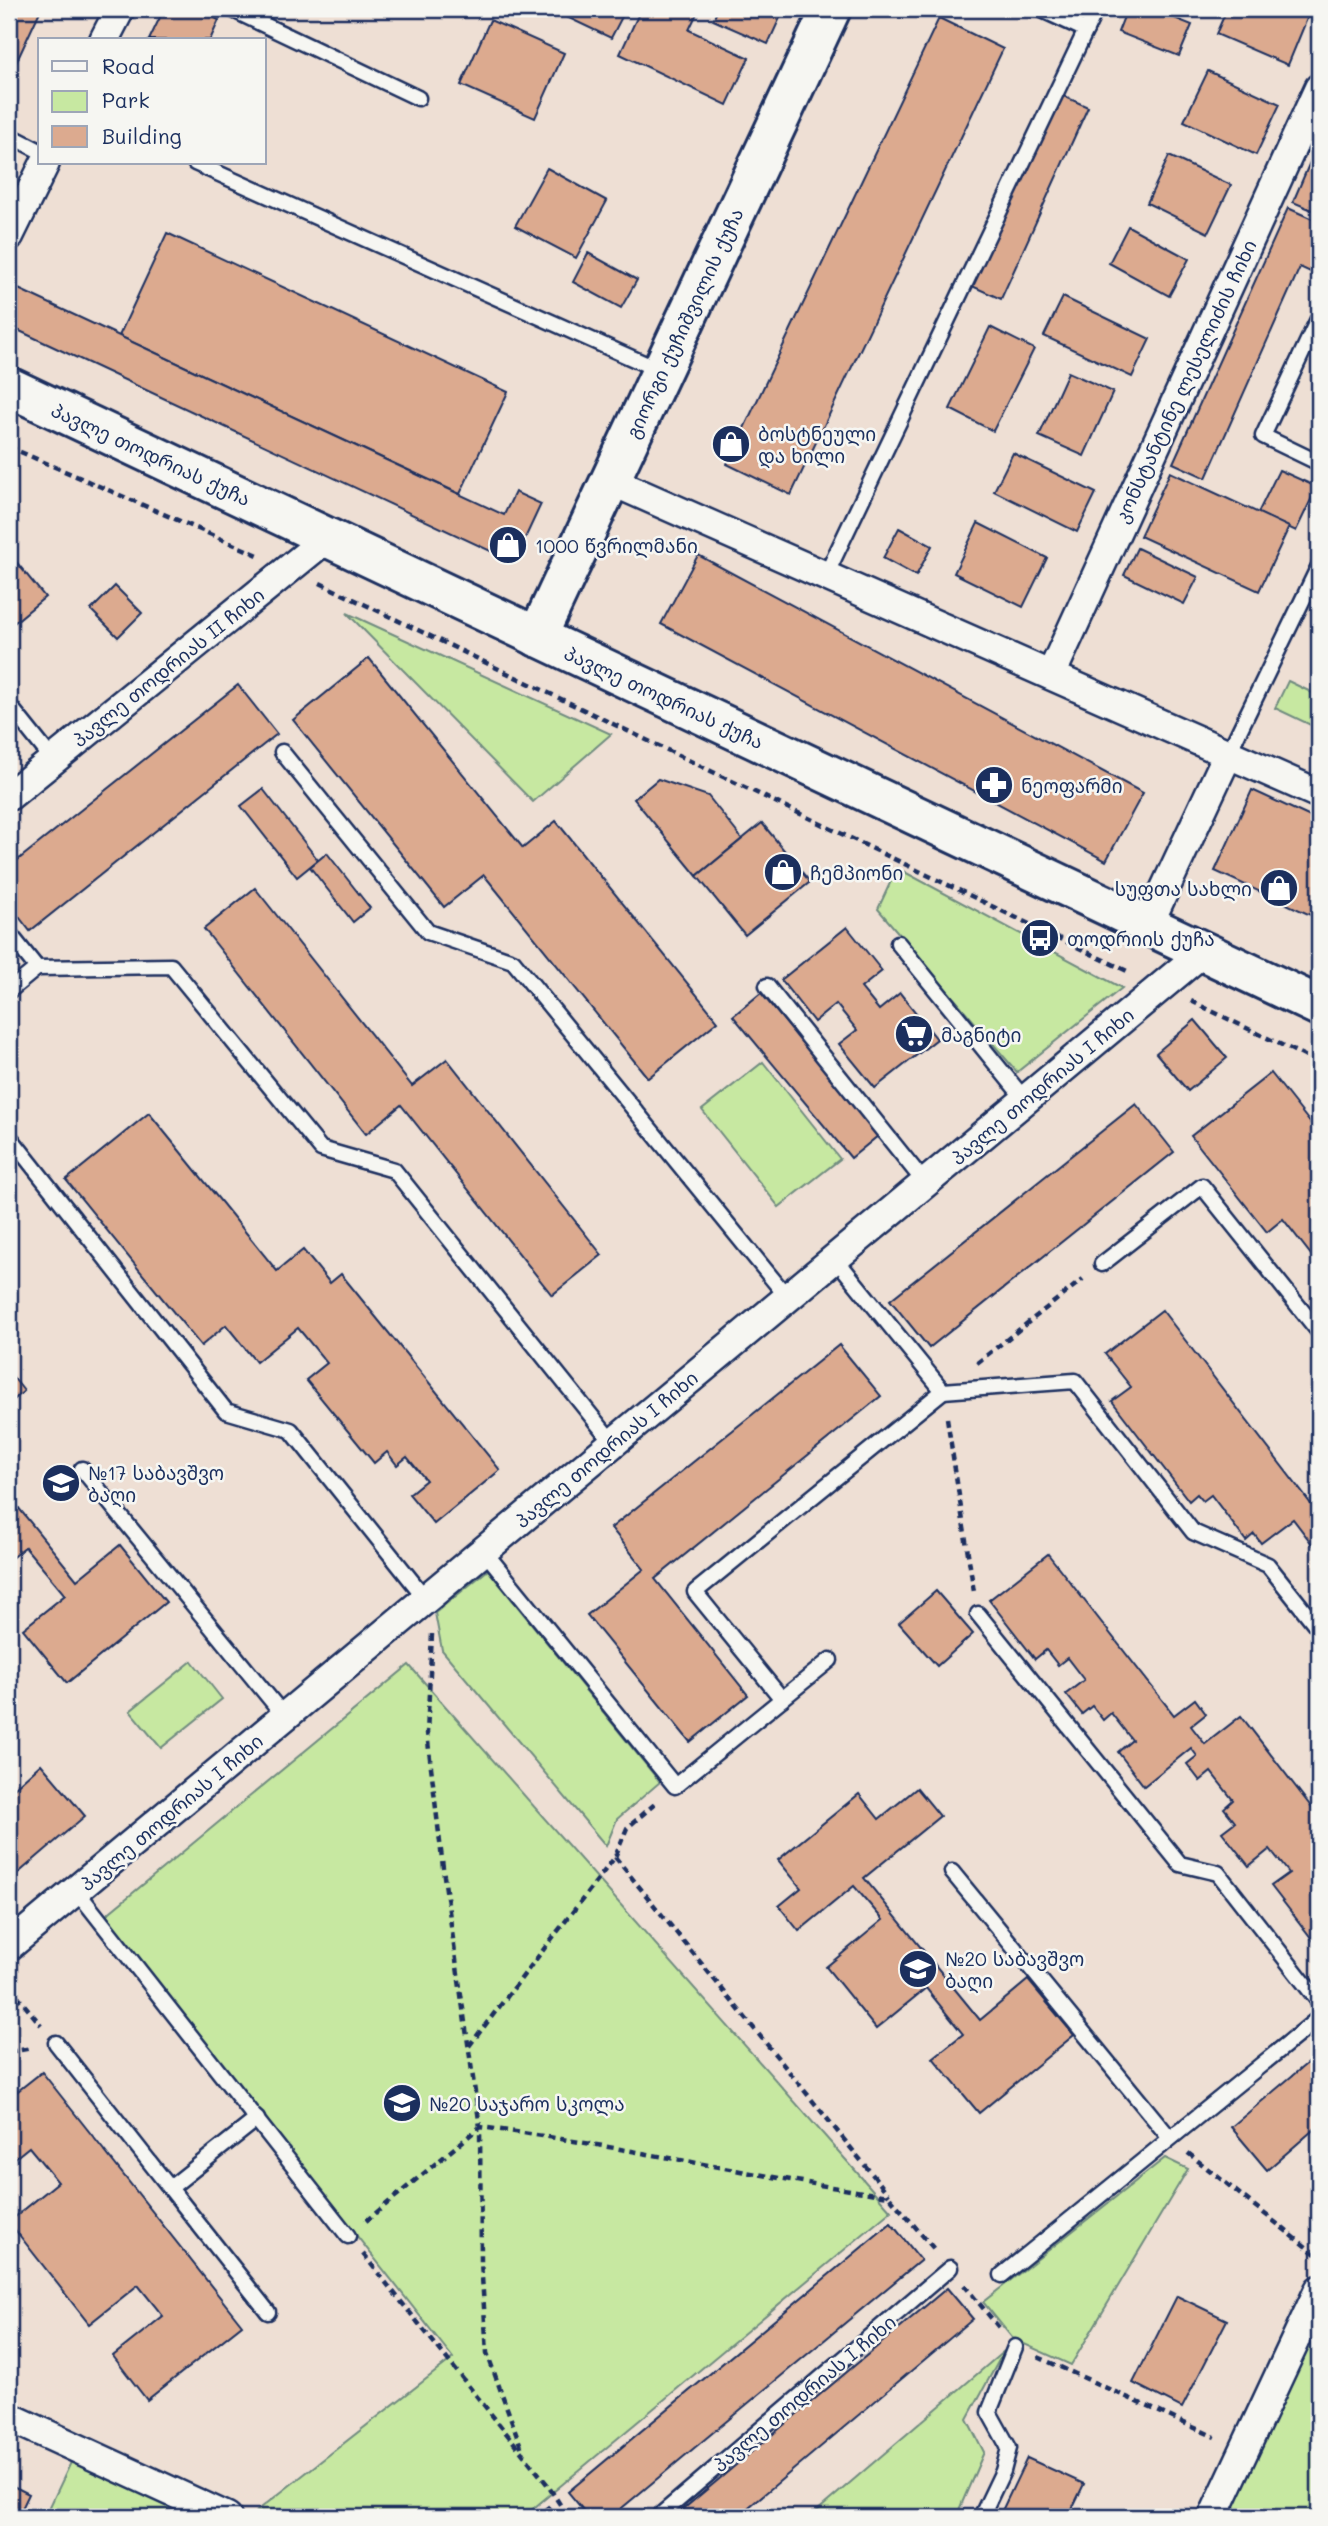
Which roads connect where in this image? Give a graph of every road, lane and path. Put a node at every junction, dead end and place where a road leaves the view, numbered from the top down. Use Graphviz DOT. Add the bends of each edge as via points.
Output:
graph roads {
  1 [pos="120,9"];
  2 [pos="231,9"];
  3 [pos="831,9"];
  4 [pos="1040,9"];
  5 [pos="1096,9"];
  6 [pos="1086,30"];
  7 [pos="105,38"];
  8 [pos="1319,88"];
  9 [pos="418,98"];
  10 [pos="9,135"];
  11 [pos="38,150"];
  12 [pos="44,164"];
  13 [pos="197,164"];
  14 [pos="20,185"];
  15 [pos="9,236"];
  16 [pos="1319,317"];
  17 [pos="662,371"];
  18 [pos="9,387"];
  19 [pos="9,447"];
  20 [pos="1319,463"];
  21 [pos="611,481"];
  22 [pos="327,538"];
  23 [pos="1319,566"];
  24 [pos="289,569"];
  25 [pos="826,575"];
  26 [pos="537,637"];
  27 [pos="1051,675"];
  28 [pos="9,705"];
  29 [pos="282,752"];
  30 [pos="1228,754"];
  31 [pos="53,760"];
  32 [pos="1319,794"];
  33 [pos="9,796"];
  34 [pos="1148,925"];
  35 [pos="9,933"];
  36 [pos="898,943"];
  37 [pos="1204,951"];
  38 [pos="37,968"];
  39 [pos="767,986"];
  40 [pos="1161,987"];
  41 [pos="9,991"];
  42 [pos="1319,1006"];
  43 [pos="1319,1063"];
  44 [pos="1025,1100"];
  45 [pos="9,1136"];
  46 [pos="925,1183"];
  47 [pos="835,1258"];
  48 [pos="1102,1264"];
  49 [pos="788,1298"];
  50 [pos="1319,1332"];
  51 [pos="943,1391"];
  52 [pos="613,1443"];
  53 [pos="82,1469"];
  54 [pos="484,1551"];
  55 [pos="426,1599"];
  56 [pos="978,1614"];
  57 [pos="1319,1629"];
  58 [pos="830,1660"];
  59 [pos="782,1699"];
  60 [pos="285,1717"];
  61 [pos="675,1786"];
  62 [pos="615,1857"];
  63 [pos="952,1872"];
  64 [pos="76,1890"];
  65 [pos="9,1946"];
  66 [pos="9,1986"];
  67 [pos="1319,2002"];
  68 [pos="1319,2018"];
  69 [pos="56,2043"];
  70 [pos="469,2047"];
  71 [pos="9,2052"];
  72 [pos="257,2119"];
  73 [pos="480,2127"];
  74 [pos="1169,2137"];
  75 [pos="170,2188"];
  76 [pos="889,2196"];
  77 [pos="348,2236"];
  78 [pos="1319,2257"];
  79 [pos="950,2268"];
  80 [pos="1002,2275"];
  81 [pos="1319,2290"];
  82 [pos="268,2312"];
  83 [pos="1015,2347"];
  84 [pos="9,2417"];
  85 [pos="1244,2451"];
  86 [pos="524,2456"];
  87 [pos="227,2517"];
  88 [pos="568,2517"];
  89 [pos="657,2517"];
  90 [pos="981,2517"];
  91 [pos="1213,2517"];
  1 -- 7 [label="street"];
  2 -- 9 [label="lane"];
  3 -- 17 [label="street, გიორგი ქუჩიშვილის ქუჩა"];
  4 -- 6 [label="lane"];
  5 -- 6 [label="lane"];
  6 -- 25 [label="lane"];
  8 -- 27 [label="street, კონსტანტინე ლესელიძის ჩიხი"];
  10 -- 11 [label="lane"];
  12 -- 14 [label="street"];
  13 -- 17 [label="lane"];
  14 -- 15 [label="street"];
  16 -- 20 [label="lane" via="1263,436"];
  17 -- 21 [label="street, გიორგი ქუჩიშვილის ქუჩა"];
  18 -- 22 [label="street, პავლე თოდრიას ქუჩა"];
  19 -- 24 [label="path"];
  21 -- 25 [label="street"];
  21 -- 26 [label="street, გიორგი ქუჩიშვილის ქუჩა"];
  22 -- 24 [label="street, პავლე თოდრიას II ჩიხი"];
  22 -- 26 [label="street, პავლე თოდრიას ქუჩა"];
  23 -- 30 [label="lane"];
  24 -- 31 [label="street, პავლე თოდრიას II ჩიხი"];
  24 -- 40 [label="path"];
  25 -- 27 [label="street"];
  26 -- 34 [label="street, პავლე თოდრიას ქუჩა"];
  27 -- 30 [label="street"];
  28 -- 31 [label="lane"];
  29 -- 49 [label="lane" via="428,932 513,961"];
  30 -- 32 [label="street"];
  30 -- 34 [label="street"];
  31 -- 33 [label="street, პავლე თოდრიას II ჩიხი"];
  34 -- 37 [label="street, პავლე თოდრიას ქუჩა"];
  35 -- 38 [label="lane"];
  36 -- 44 [label="lane"];
  37 -- 40 [label="street, პავლე თოდრიას I ჩიხი"];
  37 -- 42 [label="street, პავლე თოდრიას ქუჩა"];
  38 -- 41 [label="lane"];
  38 -- 52 [label="lane" via="171,966 321,1149 394,1170"];
  39 -- 46 [label="lane"];
  40 -- 43 [label="path"];
  40 -- 44 [label="street, პავლე თოდრიას I ჩიხი"];
  44 -- 46 [label="street, პავლე თოდრიას I ჩიხი"];
  45 -- 55 [label="lane" via="226,1411 291,1430"];
  46 -- 47 [label="street, პავლე თოდრიას I ჩიხი"];
  47 -- 49 [label="street, პავლე თოდრიას I ჩიხი"];
  47 -- 51 [label="lane"];
  48 -- 50 [label="lane" via="1202,1186"];
  48 -- 51 [label="path"];
  49 -- 52 [label="street, პავლე თოდრიას I ჩიხი"];
  51 -- 56 [label="path"];
  51 -- 57 [label="lane" via="1075,1381 1192,1532 1268,1565"];
  51 -- 59 [label="lane" via="695,1592"];
  52 -- 54 [label="street, პავლე თოდრიას I ჩიხი"];
  53 -- 60 [label="lane"];
  54 -- 55 [label="street, პავლე თოდრიას I ჩიხი"];
  54 -- 61 [label="lane"];
  55 -- 60 [label="street, პავლე თოდრიას I ჩიხი"];
  55 -- 70 [label="path" via="432,1639 427,1733"];
  56 -- 67 [label="lane" via="1180,1864 1217,1873"];
  58 -- 59 [label="lane"];
  59 -- 61 [label="lane"];
  60 -- 64 [label="street, პავლე თოდრიას I ჩიხი"];
  61 -- 62 [label="path" via="627,1828"];
  62 -- 70 [label="path"];
  62 -- 76 [label="path"];
  63 -- 74 [label="lane"];
  64 -- 65 [label="street, პავლე თოდრიას I ჩიხი"];
  64 -- 72 [label="lane"];
  66 -- 69 [label="path"];
  68 -- 74 [label="lane"];
  69 -- 71 [label="path"];
  69 -- 75 [label="lane"];
  70 -- 73 [label="path"];
  72 -- 75 [label="lane"];
  72 -- 77 [label="lane"];
  73 -- 76 [label="path"];
  73 -- 77 [label="path"];
  73 -- 86 [label="path" via="481,2262 488,2353"];
  74 -- 78 [label="path"];
  74 -- 80 [label="lane"];
  75 -- 82 [label="lane"];
  76 -- 79 [label="path"];
  77 -- 86 [label="path"];
  79 -- 83 [label="path"];
  79 -- 89 [label="lane, პავლე თოდრიას I ჩიხი"];
  81 -- 85 [label="street"];
  83 -- 85 [label="path"];
  83 -- 90 [label="lane" via="989,2412 1009,2448"];
  84 -- 87 [label="street"];
  85 -- 91 [label="street"];
  86 -- 88 [label="path"];
}
